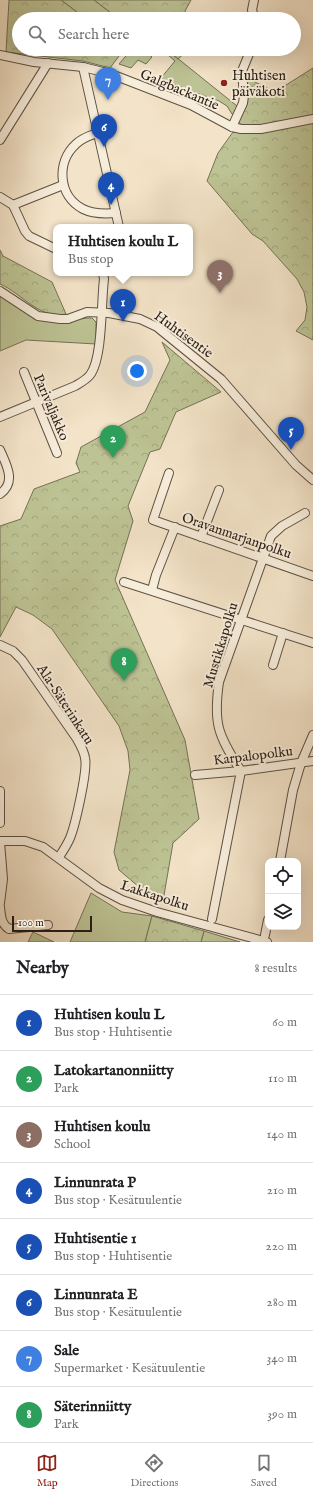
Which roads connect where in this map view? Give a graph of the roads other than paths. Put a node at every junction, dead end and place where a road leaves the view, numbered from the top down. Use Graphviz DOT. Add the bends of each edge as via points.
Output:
graph roads {
  1 [pos="254,0"];
  2 [pos="253,12"];
  3 [pos="0,56"];
  4 [pos="248,56"];
  5 [pos="48,63"];
  6 [pos="83,67"];
  7 [pos="313,119"];
  8 [pos="232,127"];
  9 [pos="97,133"];
  10 [pos="0,140"];
  11 [pos="63,185"];
  12 [pos="0,197"];
  13 [pos="14,205"];
  14 [pos="116,213"];
  15 [pos="118,224"];
  16 [pos="53,248"];
  17 [pos="104,276"];
  18 [pos="0,291"];
  19 [pos="101,312"];
  20 [pos="24,372"];
  21 [pos="36,403"];
  22 [pos="0,417"];
  23 [pos="0,450"];
  24 [pos="57,453"];
  25 [pos="169,474"];
  26 [pos="313,480"];
  27 [pos="219,490"];
  28 [pos="0,494"];
  29 [pos="306,514"];
  30 [pos="175,528"];
  31 [pos="201,537"];
  32 [pos="263,558"];
  33 [pos="313,576"];
  34 [pos="124,582"];
  35 [pos="152,590"];
  36 [pos="241,620"];
  37 [pos="283,633"];
  38 [pos="313,643"];
  39 [pos="0,645"];
  40 [pos="273,665"];
  41 [pos="313,735"];
  42 [pos="313,762"];
  43 [pos="300,763"];
  44 [pos="241,771"];
  45 [pos="195,775"];
  46 [pos="0,791"];
  47 [pos="0,823"];
  48 [pos="0,841"];
  49 [pos="59,857"];
  50 [pos="281,858"];
  51 [pos="0,903"];
  52 [pos="0,907"];
  53 [pos="212,919"];
  54 [pos="48,925"];
  55 [pos="266,939"];
  1 -- 2 [label="street"];
  3 -- 5 [label="street, Galgbackantie"];
  4 -- 8 [label="street" via="242,71 243,103"];
  5 -- 6 [label="street, Galgbackantie"];
  5 -- 10 [label="street"];
  6 -- 8 [label="street, Galgbackantie" via="111,74 167,95"];
  6 -- 9 [label="street"];
  7 -- 8 [label="street" via="261,129 246,130"];
  9 -- 11 [label="street" via="80,140 70,150 63,169"];
  9 -- 14 [label="street"];
  11 -- 13 [label="street"];
  11 -- 14 [label="street" via="70,199 84,210 99,214"];
  12 -- 13 [label="street"];
  13 -- 16 [label="street" via="27,234"];
  14 -- 15 [label="street"];
  17 -- 19 [label="street"];
  18 -- 19 [label="street, Huhtisentie" via="38,316 60,320 86,312"];
  19 -- 21 [label="street" via="98,356 90,374 75,386"];
  19 -- 26 [label="street, Huhtisentie" via="148,322 188,352 221,379 296,465"];
  20 -- 21 [label="street, Parivaljakko"];
  21 -- 22 [label="street"];
  21 -- 24 [label="street, Parivaljakko"];
  23 -- 28 [label="street" via="9,474 9,483"];
  25 -- 30 [label="street, Oravanmarjanpolku" via="153,520"];
  27 -- 31 [label="street"];
  29 -- 32 [label="street, Mustikkapolku" via="275,531"];
  30 -- 31 [label="street, Oravanmarjanpolku"];
  30 -- 35 [label="street"];
  31 -- 32 [label="street, Oravanmarjanpolku"];
  32 -- 33 [label="street, Oravanmarjanpolku"];
  32 -- 36 [label="street, Mustikkapolku"];
  34 -- 35 [label="street"];
  35 -- 36 [label="street"];
  36 -- 37 [label="street"];
  36 -- 44 [label="street, Mustikkapolku" via="220,682 216,705 218,728 225,747"];
  37 -- 38 [label="street"];
  37 -- 40 [label="street"];
  39 -- 49 [label="street, Ala-Säterinkatu" via="22,660 77,739 86,759 86,771 72,832"];
  41 -- 43 [label="street"];
  42 -- 43 [label="street, Karpalopolku"];
  43 -- 44 [label="street, Karpalopolku"];
  43 -- 50 [label="street"];
  44 -- 45 [label="street, Karpalopolku"];
  44 -- 53 [label="street"];
  46 -- 47 [label="street"];
  48 -- 49 [label="street, Lakkapolku" via="32,843"];
  48 -- 51 [label="street" via="3,879"];
  49 -- 55 [label="street, Lakkapolku" via="99,888 122,900 157,912"];
  52 -- 54 [label="street" via="2,921 9,929"];
}
